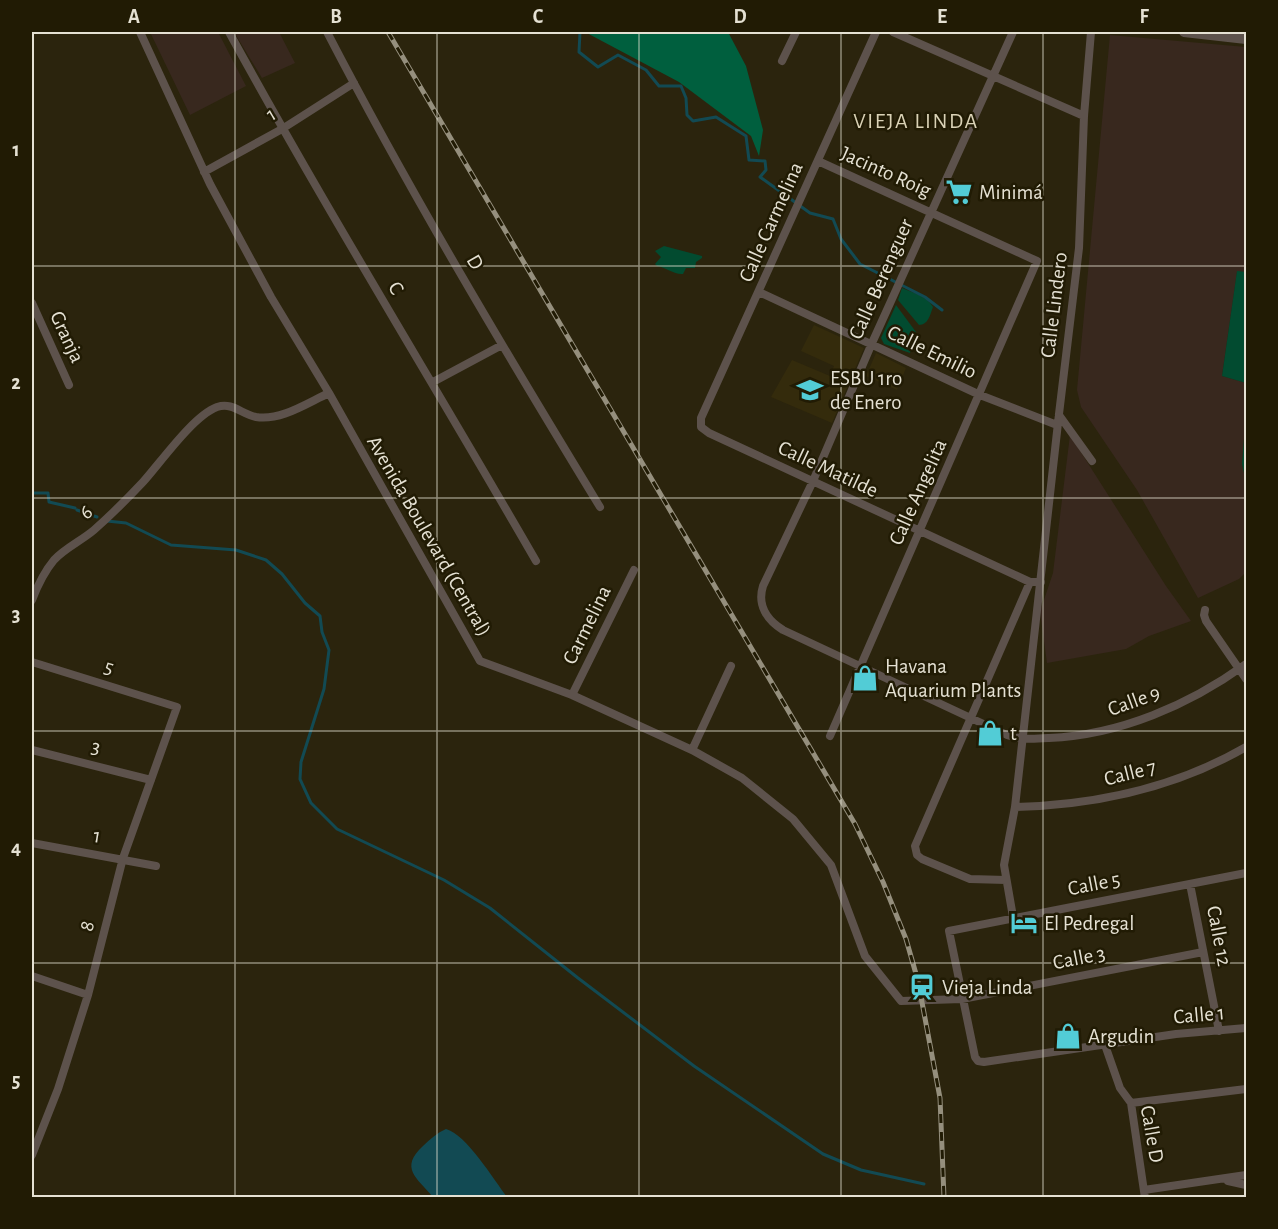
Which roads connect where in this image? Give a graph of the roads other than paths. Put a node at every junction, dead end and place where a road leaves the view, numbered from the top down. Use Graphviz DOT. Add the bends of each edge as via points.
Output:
graph roads {
  1 [pos="140,32"];
  2 [pos="229,32"];
  3 [pos="327,32"];
  4 [pos="796,32"];
  5 [pos="876,32"];
  6 [pos="893,32"];
  7 [pos="1013,32"];
  8 [pos="1090,32"];
  9 [pos="1184,32"];
  10 [pos="1246,39"];
  11 [pos="782,61"];
  12 [pos="992,76"];
  13 [pos="354,83"];
  14 [pos="1084,116"];
  15 [pos="282,129"];
  16 [pos="818,161"];
  17 [pos="204,172"];
  18 [pos="931,212"];
  19 [pos="1037,261"];
  20 [pos="759,292"];
  21 [pos="32,303"];
  22 [pos="872,343"];
  23 [pos="502,345"];
  24 [pos="433,382"];
  25 [pos="69,385"];
  26 [pos="329,393"];
  27 [pos="980,395"];
  28 [pos="1059,414"];
  29 [pos="1057,425"];
  30 [pos="701,427"];
  31 [pos="1092,461"];
  32 [pos="813,481"];
  33 [pos="600,507"];
  34 [pos="920,532"];
  35 [pos="536,561"];
  36 [pos="634,570"];
  37 [pos="1030,582"];
  38 [pos="1041,582"];
  39 [pos="32,600"];
  40 [pos="1205,610"];
  41 [pos="32,662"];
  42 [pos="731,666"];
  43 [pos="1243,666"];
  44 [pos="861,668"];
  45 [pos="1246,679"];
  46 [pos="572,695"];
  47 [pos="177,706"];
  48 [pos="970,717"];
  49 [pos="830,736"];
  50 [pos="1023,740"];
  51 [pos="1246,747"];
  52 [pos="32,750"];
  53 [pos="692,750"];
  54 [pos="151,780"];
  55 [pos="1015,807"];
  56 [pos="32,845"];
  57 [pos="123,858"];
  58 [pos="156,866"];
  59 [pos="1246,873"];
  60 [pos="1006,880"];
  61 [pos="1190,884"];
  62 [pos="1013,917"];
  63 [pos="1203,952"];
  64 [pos="32,976"];
  65 [pos="88,995"];
  66 [pos="962,999"];
  67 [pos="1246,1029"];
  68 [pos="1219,1030"];
  69 [pos="1105,1045"];
  70 [pos="1246,1089"];
  71 [pos="1131,1103"];
  72 [pos="32,1155"];
  73 [pos="1246,1175"];
  74 [pos="1210,1180"];
  75 [pos="1246,1185"];
  76 [pos="1144,1194"];
  1 -- 17 [label="street, Avenida Boulevard (Central)"];
  2 -- 15 [label="street, C"];
  3 -- 13 [label="street, D"];
  4 -- 11 [label="street"];
  5 -- 16 [label="street, Calle Carmelina"];
  6 -- 12 [label="street"];
  7 -- 12 [label="street, Calle Berenguer"];
  8 -- 14 [label="street, Calle Lindero"];
  9 -- 10 [label="street"];
  12 -- 14 [label="street"];
  12 -- 18 [label="street, Calle Berenguer"];
  13 -- 15 [label="street, 1"];
  13 -- 23 [label="street, D"];
  14 -- 28 [label="street, Calle Lindero" via="1079,248"];
  15 -- 17 [label="street, 1"];
  15 -- 24 [label="street, C"];
  16 -- 18 [label="street, Jacinto Roig"];
  16 -- 20 [label="street, Calle Carmelina"];
  17 -- 26 [label="street, Avenida Boulevard (Central)" via="271,297"];
  18 -- 19 [label="street, Jacinto Roig"];
  18 -- 22 [label="street, Calle Berenguer"];
  19 -- 27 [label="street, Calle Angelita"];
  20 -- 22 [label="street, Calle Emilio"];
  20 -- 30 [label="street, Calle Carmelina" via="701,418"];
  21 -- 25 [label="street, Granja"];
  22 -- 27 [label="street, Calle Emilio"];
  22 -- 32 [label="street, Calle Berenguer"];
  23 -- 24 [label="street"];
  23 -- 33 [label="street, D"];
  24 -- 35 [label="street, C"];
  26 -- 39 [label="street, 6" via="275,416 257,417 233,406 209,411 114,511 53,561"];
  26 -- 46 [label="street, Avenida Boulevard (Central)" via="480,661"];
  27 -- 29 [label="street, Calle Emilio"];
  27 -- 34 [label="street, Calle Angelita"];
  28 -- 29 [label="street, Calle Lindero"];
  28 -- 31 [label="street"];
  29 -- 38 [label="street, Calle Lindero"];
  30 -- 32 [label="street, Calle Matilde"];
  32 -- 34 [label="street, Calle Matilde"];
  32 -- 44 [label="street, Calle Berenguer" via="763,586 763,608 783,630"];
  34 -- 37 [label="street, Calle Matilde"];
  34 -- 44 [label="street, Calle Angelita"];
  36 -- 46 [label="street, Carmelina"];
  37 -- 38 [label="street, Calle Matilde"];
  37 -- 48 [label="street"];
  38 -- 50 [label="street, Calle Lindero"];
  40 -- 43 [label="street" via="1206,621"];
  41 -- 47 [label="street, 5"];
  42 -- 53 [label="street"];
  43 -- 45 [label="street"];
  43 -- 50 [label="street, Calle 9" via="1186,700 1143,719 1076,737"];
  44 -- 48 [label="street"];
  44 -- 49 [label="street, Calle Angelita"];
  46 -- 53 [label="street, Avenida Boulevard (Central)"];
  47 -- 54 [label="street, 8"];
  48 -- 50 [label="street"];
  48 -- 60 [label="street" via="915,846 917,855 928,863 970,879"];
  50 -- 55 [label="street, Calle Lindero"];
  51 -- 55 [label="street, Calle 7" via="1174,781 1136,792 1068,805"];
  52 -- 54 [label="street, 3"];
  53 -- 66 [label="street, Avenida Boulevard (Central)" via="742,778 793,819 831,865 864,956 901,1001"];
  54 -- 57 [label="street, 8"];
  55 -- 60 [label="street, Calle Lindero" via="1004,859"];
  56 -- 57 [label="street, 1"];
  57 -- 58 [label="street, 1"];
  57 -- 65 [label="street, 8"];
  59 -- 61 [label="street, Calle 5"];
  60 -- 62 [label="street, Calle Lindero"];
  61 -- 62 [label="street, Calle 5"];
  61 -- 63 [label="street, Calle 12"];
  62 -- 66 [label="street, Calle 5" via="949,931"];
  63 -- 66 [label="street, Calle 3"];
  63 -- 68 [label="street, Calle 12"];
  64 -- 65 [label="street"];
  65 -- 72 [label="street, 8"];
  66 -- 69 [label="street, Calle 1" via="978,1061"];
  67 -- 68 [label="street, Calle 1"];
  68 -- 69 [label="street, Calle 1"];
  69 -- 71 [label="street, Calle D" via="1120,1088"];
  70 -- 71 [label="street"];
  71 -- 76 [label="street, Calle D"];
  73 -- 74 [label="street"];
  74 -- 75 [label="street"];
  74 -- 76 [label="street"];
}
